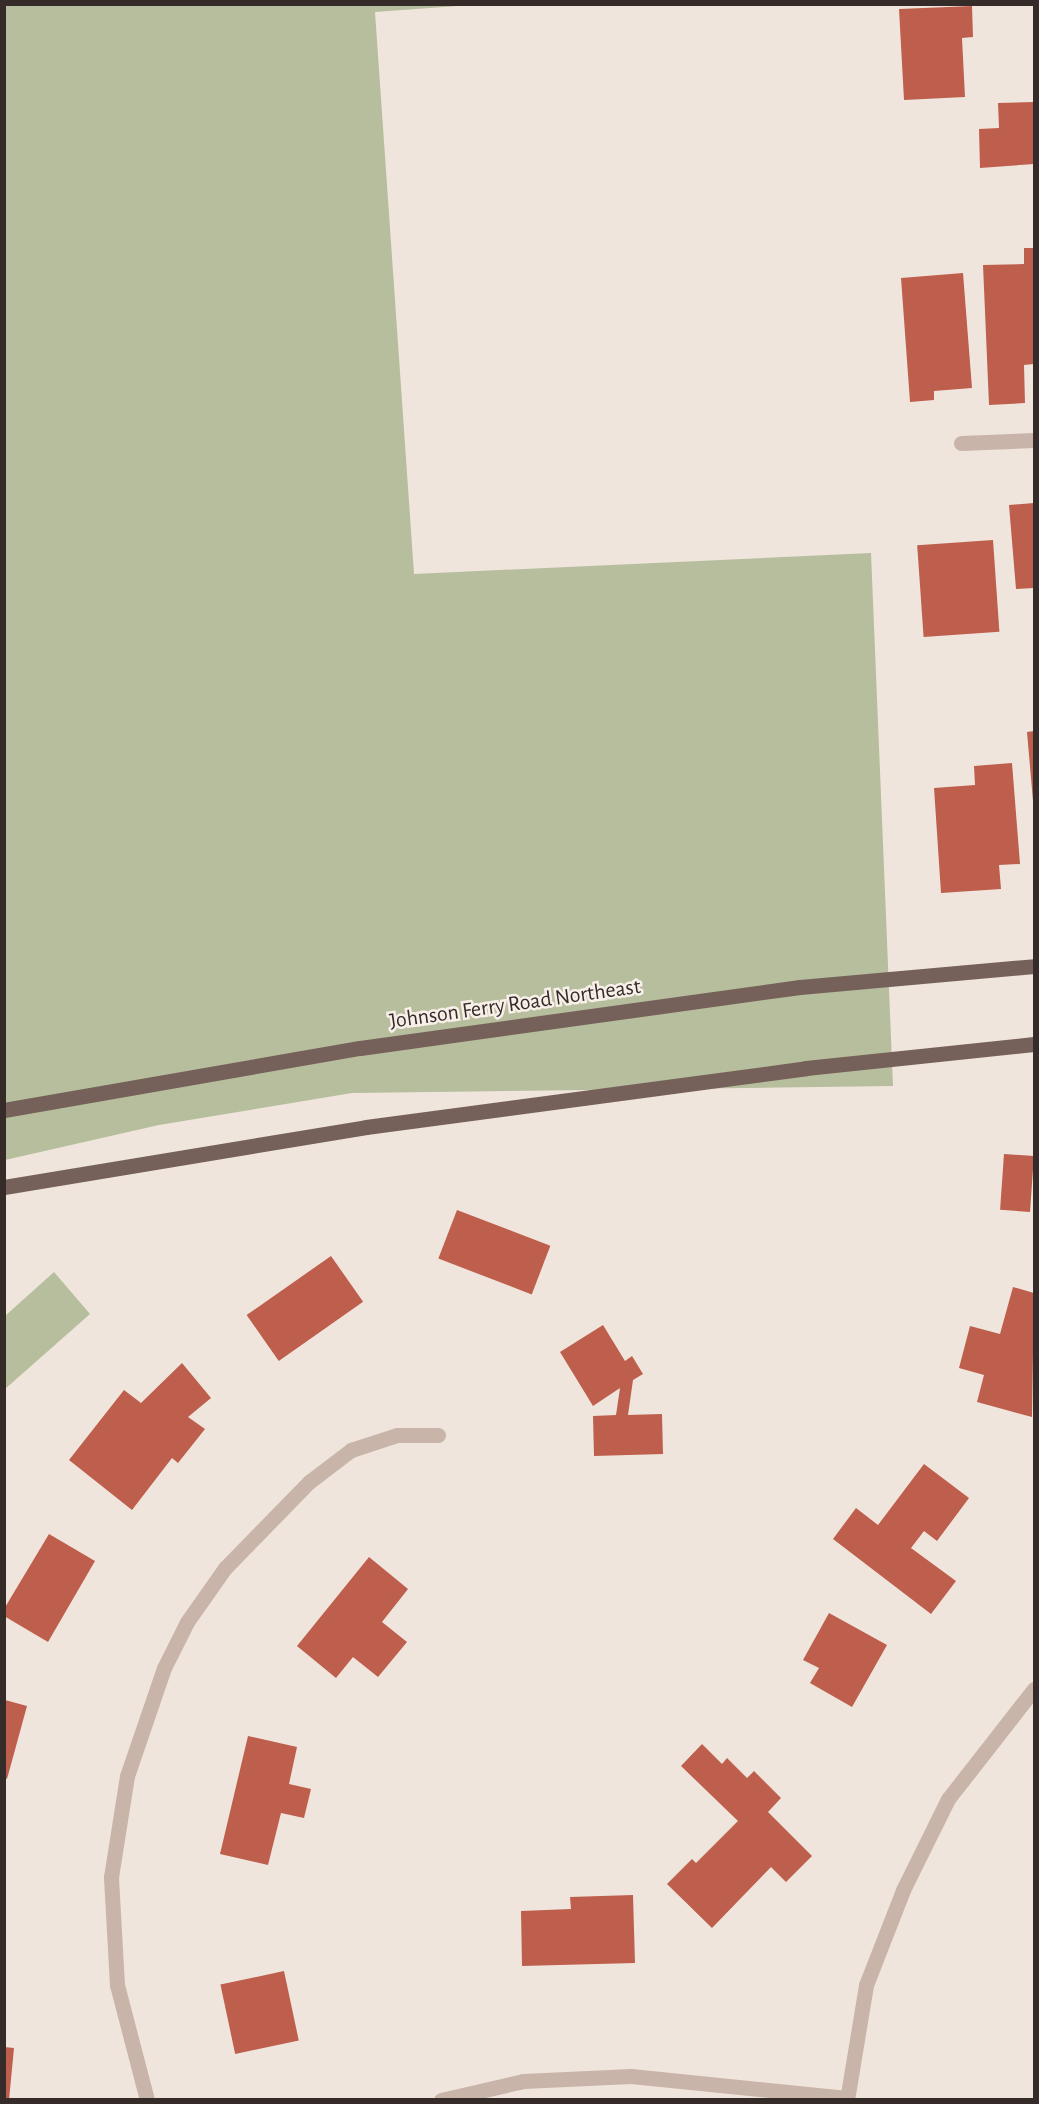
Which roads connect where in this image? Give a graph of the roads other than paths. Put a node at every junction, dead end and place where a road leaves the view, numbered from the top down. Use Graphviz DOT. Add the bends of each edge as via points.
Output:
graph roads {
  1 [pos="1035,440"];
  2 [pos="961,444"];
  3 [pos="1035,966"];
  4 [pos="1035,1044"];
  5 [pos="4,1110"];
  6 [pos="4,1187"];
  7 [pos="438,1435"];
  8 [pos="1035,1689"];
  9 [pos="847,2099"];
  10 [pos="147,2100"];
  11 [pos="441,2100"];
  1 -- 2 [label="street"];
  3 -- 5 [label="main road, Johnson Ferry Road Northeast" via="800,987 383,1045"];
  4 -- 6 [label="main road" via="806,1068 378,1125"];
  7 -- 10 [label="street" via="397,1435 351,1450 309,1482 225,1568 187,1623 165,1668 127,1776 111,1877 117,1985"];
  8 -- 9 [label="street" via="948,1799 903,1890 866,1985"];
  9 -- 11 [label="street" via="631,2076 523,2081"];
}
